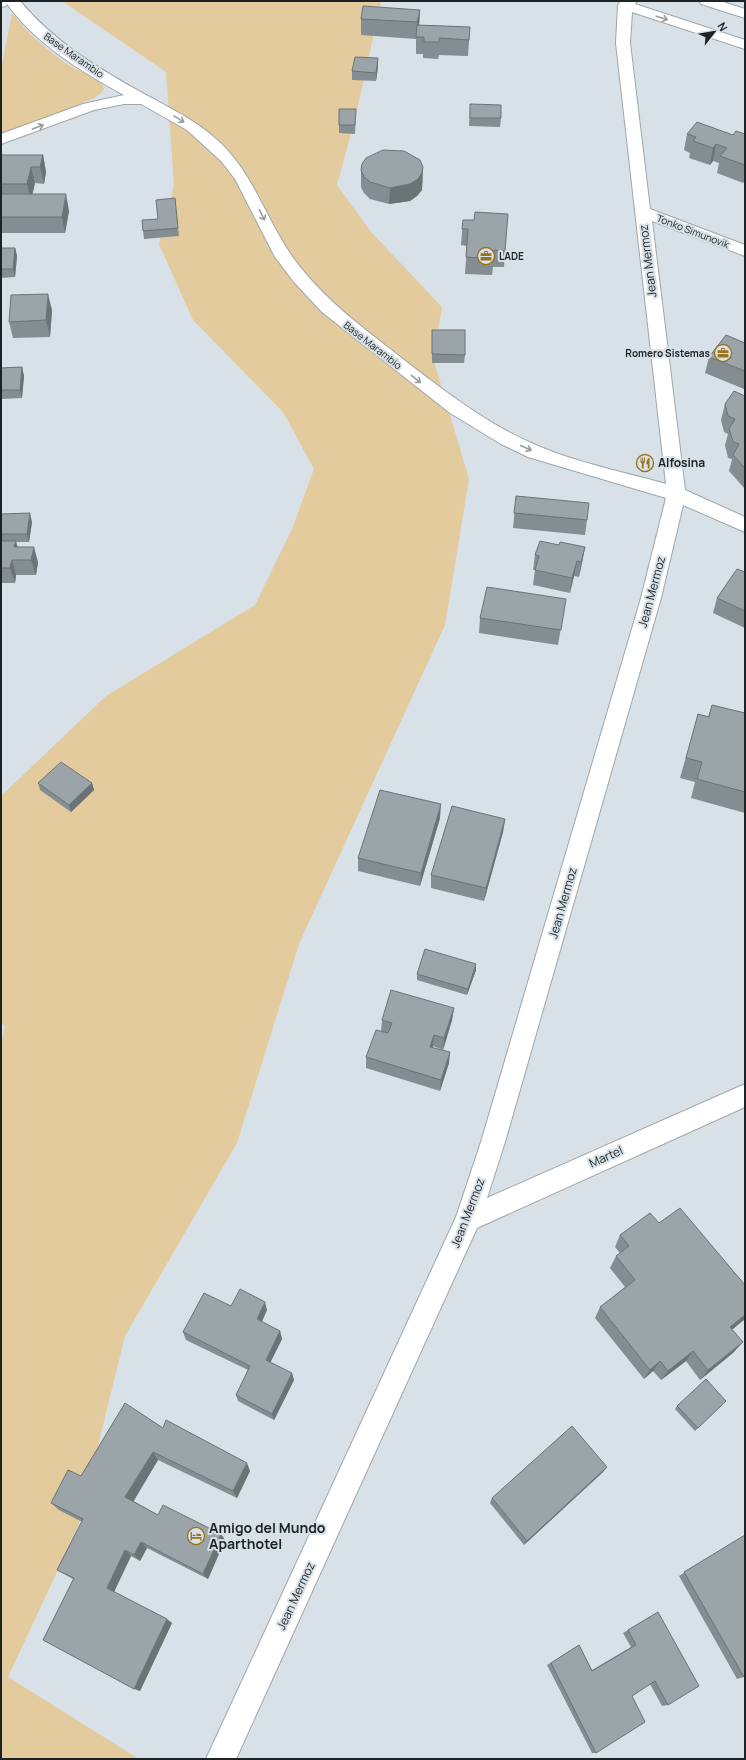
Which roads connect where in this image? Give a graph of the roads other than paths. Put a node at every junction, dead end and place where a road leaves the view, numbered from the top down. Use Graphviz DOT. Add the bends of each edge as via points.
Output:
graph roads {
  1 [pos="12,1"];
  2 [pos="706,1"];
  3 [pos="628,3"];
  4 [pos="745,14"];
  5 [pos="745,45"];
  6 [pos="144,101"];
  7 [pos="1,139"];
  8 [pos="642,211"];
  9 [pos="745,251"];
  10 [pos="676,494"];
  11 [pos="745,525"];
  12 [pos="745,1095"];
  13 [pos="468,1219"];
  14 [pos="221,1759"];
  1 -- 6 [label="street, Base Marambio" via="36,27 61,48"];
  2 -- 4 [label="street"];
  3 -- 5 [label="street, one-way"];
  3 -- 8 [label="street, Jean Mermoz" via="623,43"];
  7 -- 6 [label="street, Base Marambio, one-way" via="102,103 124,99"];
  6 -- 10 [label="street, Base Marambio, one-way" via="192,127 222,153 236,168 281,252 304,284 335,315 434,393 507,440 534,452"];
  8 -- 9 [label="street, Tonko Simunovik"];
  8 -- 10 [label="street, Jean Mermoz"];
  10 -- 11 [label="street, Base Marambio"];
  10 -- 13 [label="street, Jean Mermoz" via="651,598 493,1142"];
  12 -- 13 [label="street, Martel"];
  13 -- 14 [label="street, Jean Mermoz"];
}
